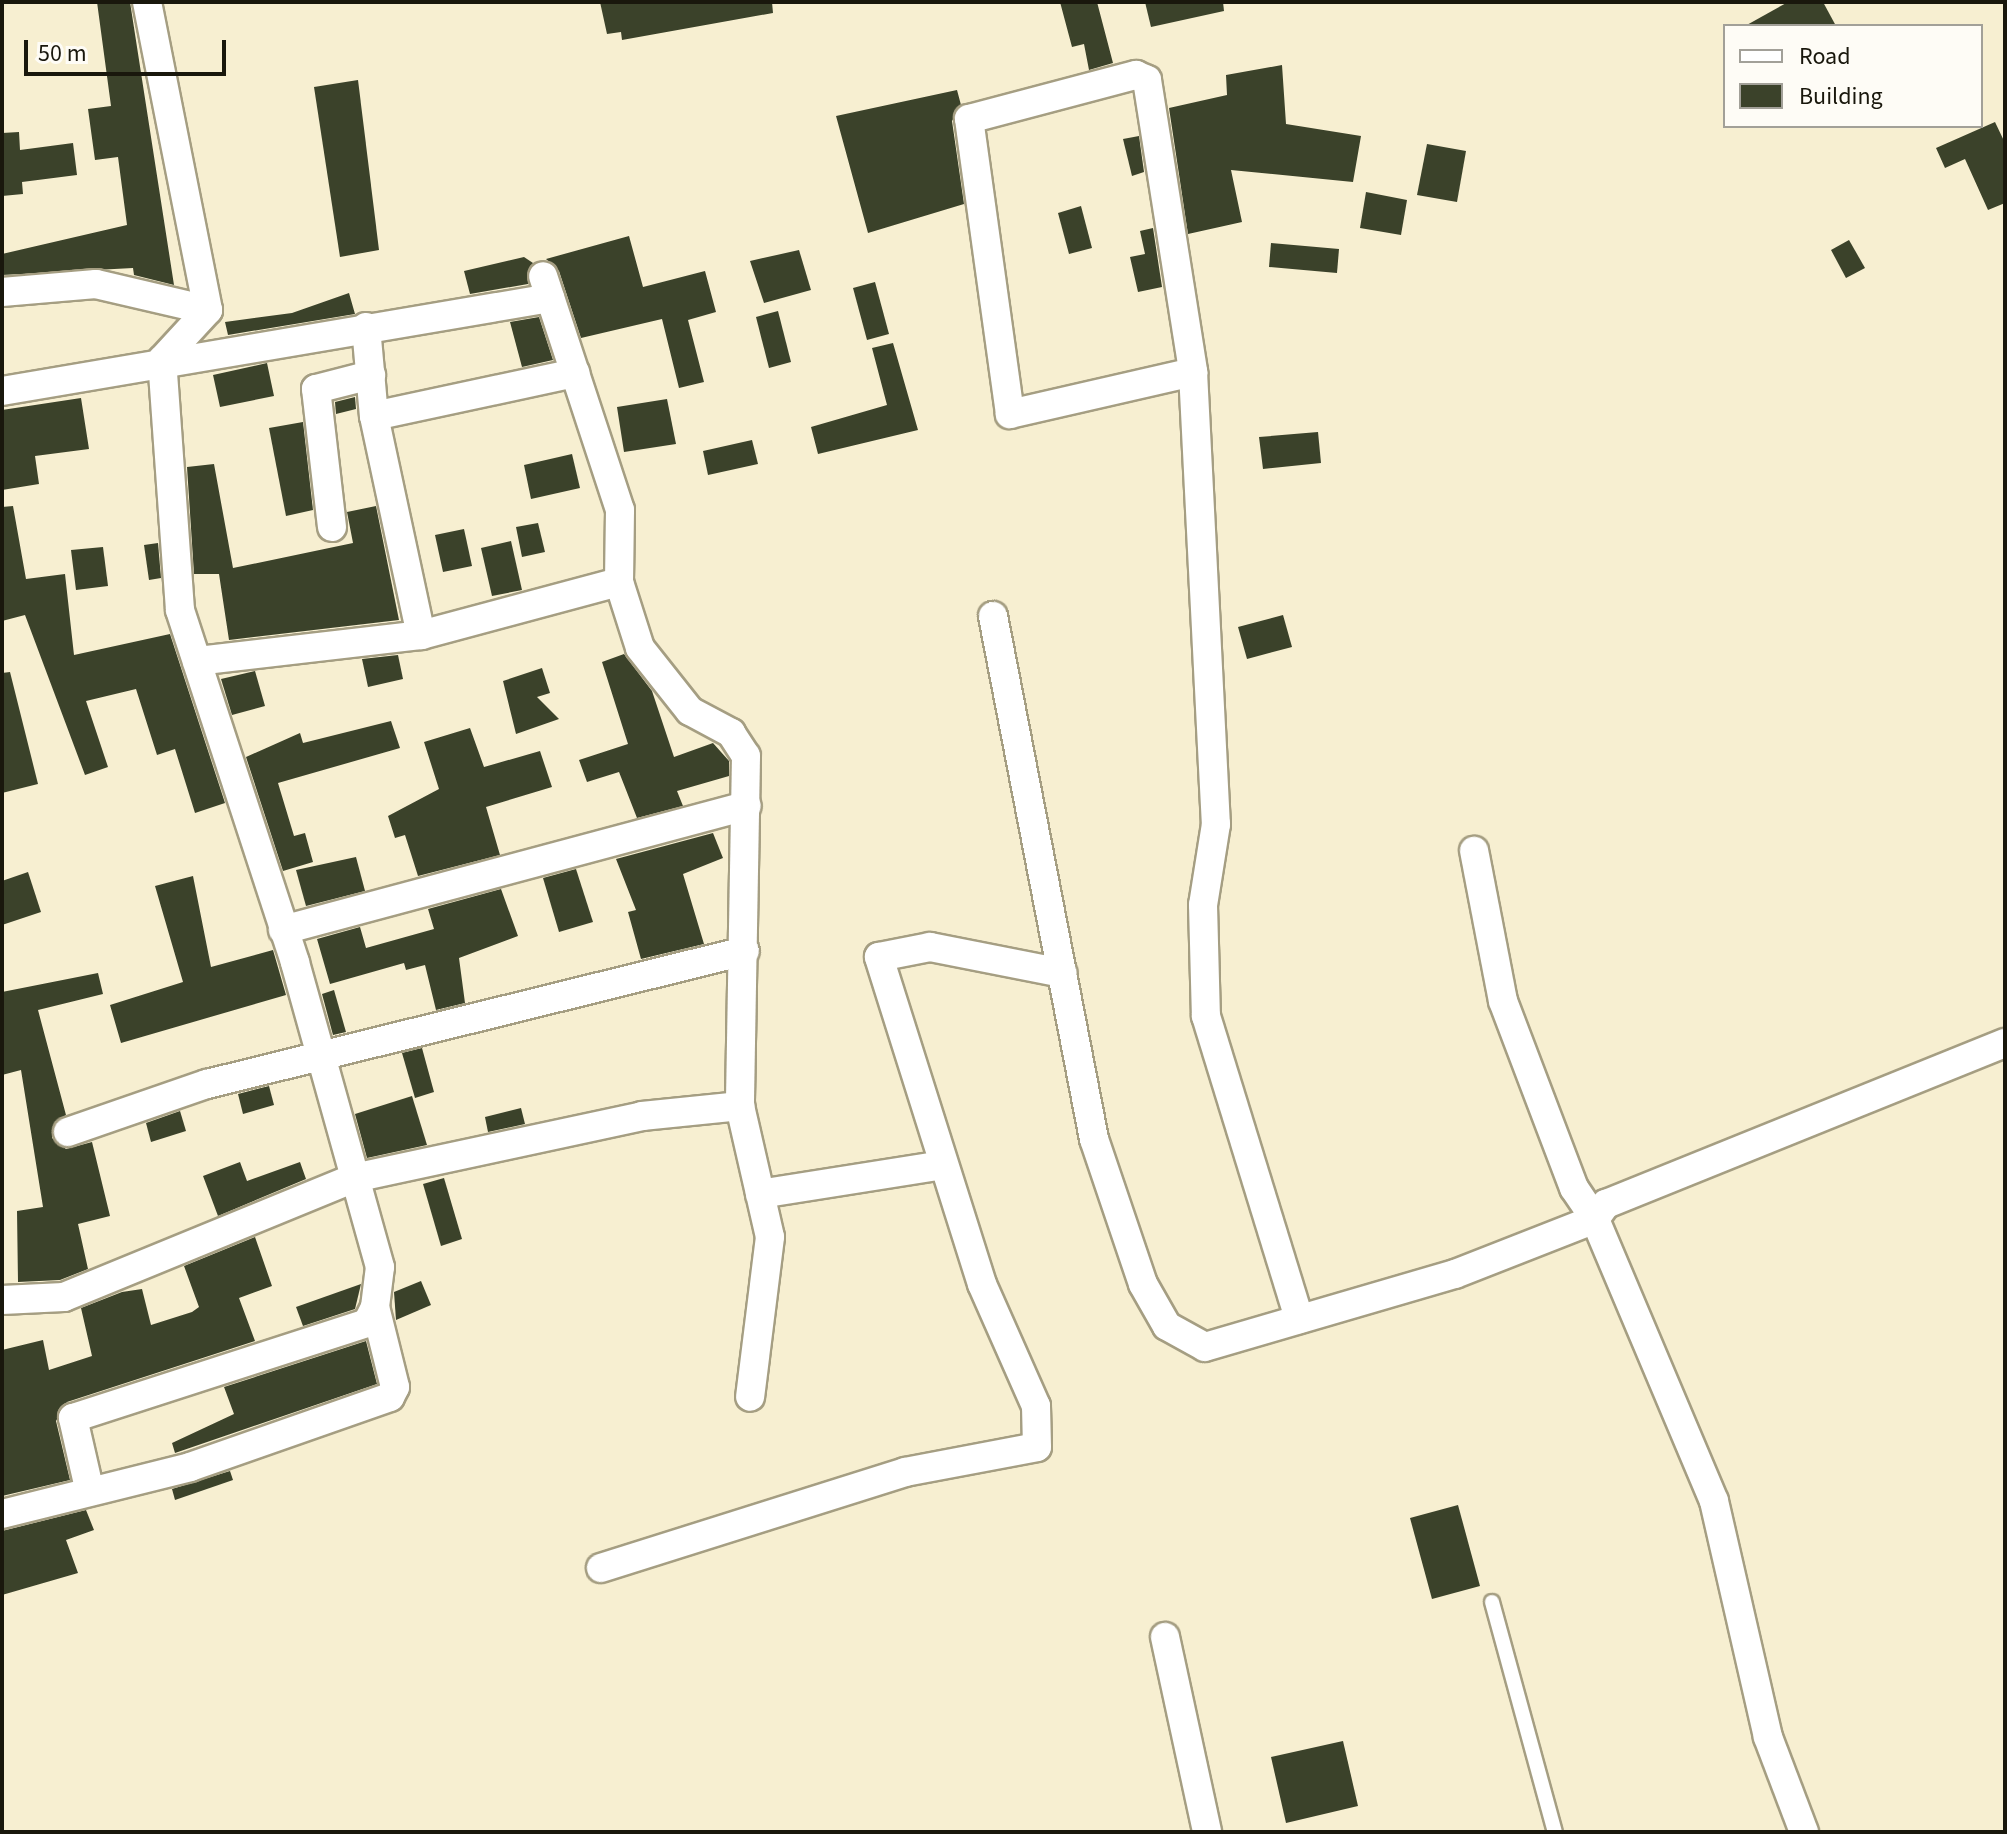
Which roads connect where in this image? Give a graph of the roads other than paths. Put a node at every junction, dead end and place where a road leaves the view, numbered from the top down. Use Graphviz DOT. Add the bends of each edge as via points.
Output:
graph roads {
  1 [pos="147,2"];
  2 [pos="2,292"];
  3 [pos="208,310"];
  4 [pos="366,327"];
  5 [pos="162,360"];
  6 [pos="1193,372"];
  7 [pos="575,373"];
  8 [pos="371,375"];
  9 [pos="2,391"];
  10 [pos="374,416"];
  11 [pos="332,527"];
  12 [pos="619,582"];
  13 [pos="993,616"];
  14 [pos="421,635"];
  15 [pos="197,661"];
  16 [pos="747,806"];
  17 [pos="1474,851"];
  18 [pos="283,930"];
  19 [pos="745,951"];
  20 [pos="1062,973"];
  21 [pos="2005,1043"];
  22 [pos="317,1058"];
  23 [pos="740,1106"];
  24 [pos="68,1132"];
  25 [pos="943,1165"];
  26 [pos="354,1178"];
  27 [pos="760,1194"];
  28 [pos="1595,1219"];
  29 [pos="2,1300"];
  30 [pos="375,1307"];
  31 [pos="1299,1319"];
  32 [pos="750,1397"];
  33 [pos="89,1488"];
  34 [pos="2,1514"];
  35 [pos="601,1568"];
  36 [pos="1492,1602"];
  37 [pos="1165,1637"];
  38 [pos="1207,1832"];
  39 [pos="1555,1832"];
  40 [pos="1804,1832"];
  1 -- 3 [label="street"];
  2 -- 3 [label="street" via="96,284"];
  3 -- 5 [label="street"];
  4 -- 5 [label="street"];
  4 -- 7 [label="street" via="546,287"];
  4 -- 8 [label="street"];
  5 -- 9 [label="street"];
  5 -- 15 [label="street" via="180,610"];
  6 -- 6 [label="street" via="1143,75 969,119 1010,414"];
  6 -- 31 [label="street" via="1216,824 1203,905 1206,1016"];
  7 -- 10 [label="street"];
  7 -- 12 [label="street" via="620,510"];
  8 -- 10 [label="street"];
  8 -- 11 [label="street" via="316,389"];
  10 -- 14 [label="street"];
  12 -- 14 [label="street"];
  12 -- 16 [label="street" via="640,648 690,711 731,733 746,756"];
  13 -- 20 [label="street"];
  14 -- 15 [label="street"];
  15 -- 18 [label="street"];
  16 -- 18 [label="street"];
  16 -- 19 [label="street"];
  17 -- 28 [label="street" via="1503,1001 1574,1188"];
  18 -- 22 [label="street"];
  19 -- 22 [label="street"];
  19 -- 23 [label="street"];
  20 -- 25 [label="street" via="930,947 879,957"];
  20 -- 31 [label="street" via="1094,1139 1143,1284 1167,1326 1205,1347"];
  21 -- 28 [label="street" via="1606,1204"];
  22 -- 24 [label="street" via="207,1084"];
  22 -- 26 [label="street"];
  23 -- 26 [label="street" via="642,1116"];
  23 -- 27 [label="street"];
  25 -- 27 [label="street"];
  25 -- 35 [label="street" via="982,1284 1036,1406 1037,1447 905,1472"];
  26 -- 29 [label="street" via="64,1297"];
  26 -- 30 [label="street" via="380,1267"];
  27 -- 32 [label="street" via="770,1237"];
  28 -- 31 [label="street" via="1455,1274"];
  28 -- 40 [label="street" via="1714,1501 1768,1737"];
  30 -- 33 [label="street" via="367,1323 73,1418"];
  30 -- 33 [label="street" via="395,1378 390,1397 190,1467"];
  33 -- 34 [label="street"];
  36 -- 39 [label="lane"];
  37 -- 38 [label="street"];
}
